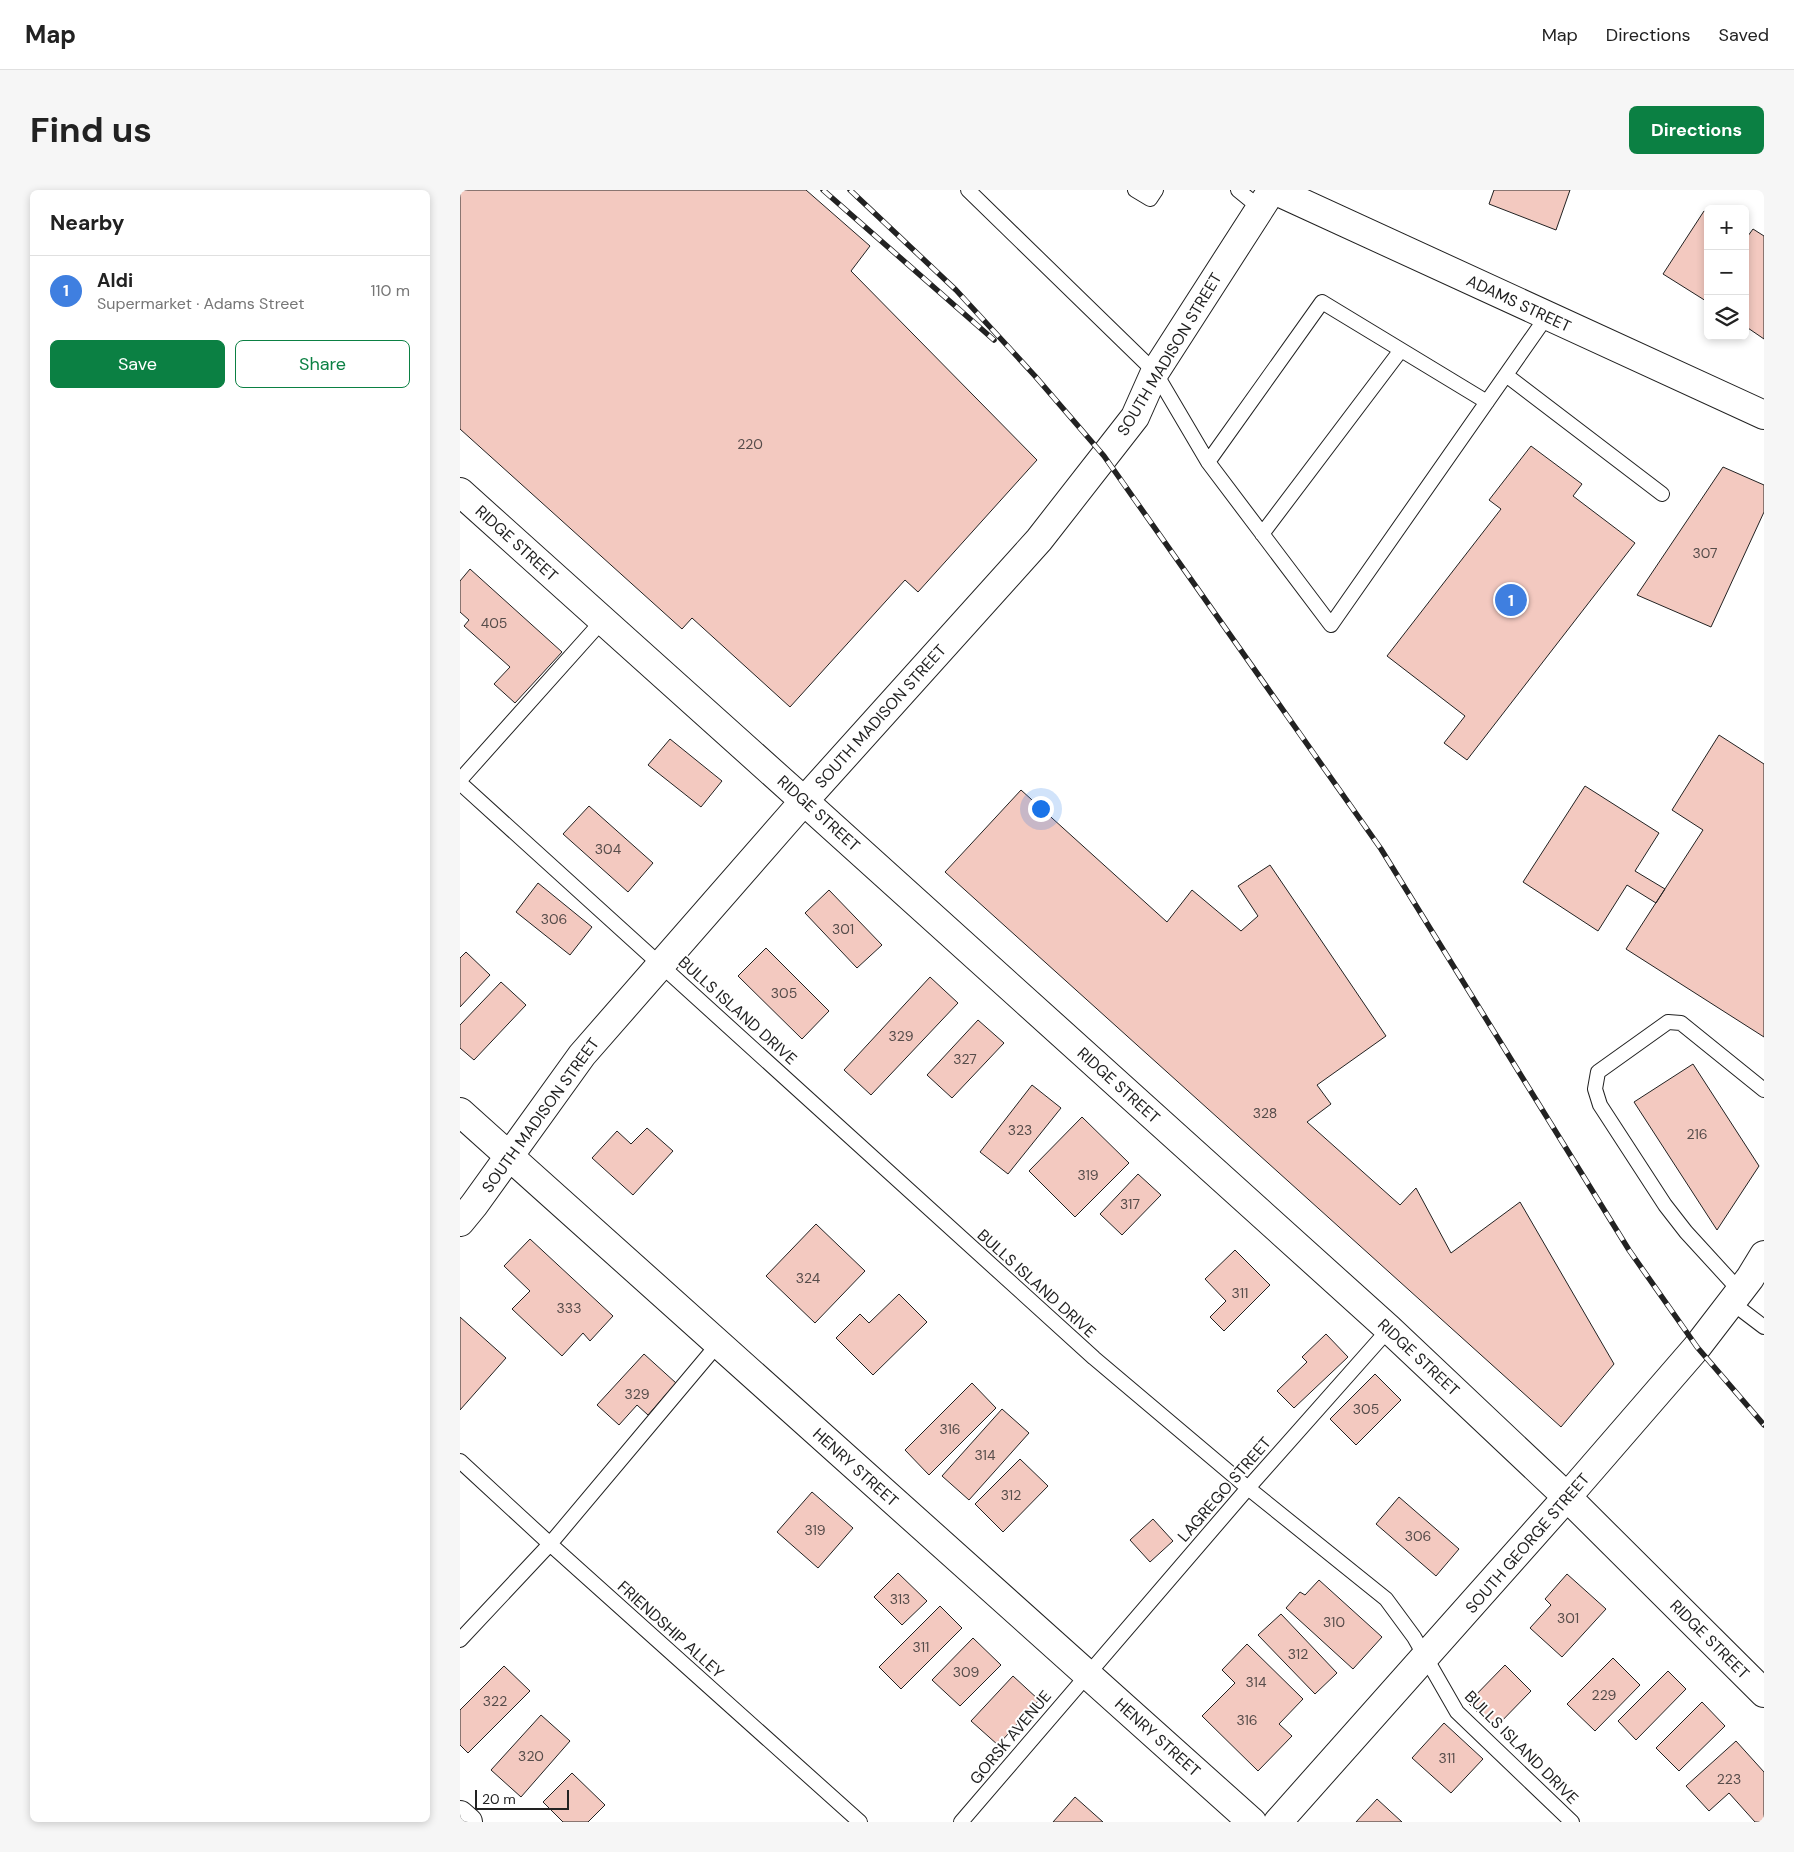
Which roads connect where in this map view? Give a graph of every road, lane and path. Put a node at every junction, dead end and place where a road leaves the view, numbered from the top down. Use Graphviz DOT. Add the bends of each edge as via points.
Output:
graph roads {
  1 [pos="968,190"];
  2 [pos="1135,190"];
  3 [pos="1156,190"];
  4 [pos="1238,190"];
  5 [pos="1269,196"];
  6 [pos="1546,316"];
  7 [pos="1401,350"];
  8 [pos="1155,372"];
  9 [pos="1506,375"];
  10 [pos="1487,402"];
  11 [pos="1764,415"];
  12 [pos="1208,462"];
  13 [pos="460,492"];
  14 [pos="1662,494"];
  15 [pos="1262,534"];
  16 [pos="603,620"];
  17 [pos="460,781"];
  18 [pos="804,801"];
  19 [pos="662,965"];
  20 [pos="1764,1090"];
  21 [pos="460,1112"];
  22 [pos="510,1156"];
  23 [pos="460,1222"];
  24 [pos="1764,1255"];
  25 [pos="1735,1297"];
  26 [pos="1764,1327"];
  27 [pos="1389,1329"];
  28 [pos="718,1344"];
  29 [pos="460,1461"];
  30 [pos="1248,1488"];
  31 [pos="1567,1497"];
  32 [pos="550,1544"];
  33 [pos="460,1640"];
  34 [pos="1425,1658"];
  35 [pos="1087,1674"];
  36 [pos="1764,1693"];
  37 [pos="460,1815"];
  38 [pos="468,1822"];
  39 [pos="860,1822"];
  40 [pos="961,1822"];
  41 [pos="1252,1822"];
  42 [pos="1278,1822"];
  43 [pos="1572,1822"];
  1 -- 8 [label="lane"];
  2 -- 3 [label="lane" via="1150,199"];
  4 -- 5 [label="lane"];
  5 -- 6 [label="street, ADAMS STREET"];
  5 -- 8 [label="street, SOUTH MADISON STREET"];
  6 -- 9 [label="lane"];
  6 -- 11 [label="street, ADAMS STREET"];
  7 -- 10 [label="lane"];
  7 -- 12 [label="lane" via="1322,302"];
  7 -- 15 [label="lane"];
  8 -- 12 [label="lane"];
  8 -- 18 [label="street, SOUTH MADISON STREET" via="1135,417 1039,540"];
  9 -- 10 [label="lane"];
  9 -- 14 [label="lane"];
  10 -- 15 [label="lane" via="1331,625"];
  12 -- 15 [label="lane"];
  13 -- 16 [label="street, RIDGE STREET"];
  16 -- 17 [label="lane"];
  16 -- 18 [label="street, RIDGE STREET"];
  17 -- 19 [label="lane, BULLS ISLAND DRIVE"];
  18 -- 19 [label="street, SOUTH MADISON STREET"];
  18 -- 27 [label="street, RIDGE STREET"];
  19 -- 22 [label="street, SOUTH MADISON STREET" via="582,1055"];
  19 -- 30 [label="lane, BULLS ISLAND DRIVE" via="1094,1358"];
  20 -- 25 [label="lane" via="1681,1023 1668,1022 1598,1072 1595,1090 1600,1105 1665,1205"];
  21 -- 22 [label="street, HENRY STREET"];
  22 -- 23 [label="street, SOUTH MADISON STREET"];
  22 -- 28 [label="street, HENRY STREET"];
  24 -- 25 [label="street, SOUTH GEORGE STREET"];
  25 -- 26 [label="lane"];
  25 -- 31 [label="street, SOUTH GEORGE STREET" via="1697,1347"];
  27 -- 30 [label="lane, LAGREGO STREET"];
  27 -- 31 [label="street, RIDGE STREET"];
  28 -- 32 [label="lane"];
  28 -- 35 [label="street, HENRY STREET"];
  29 -- 32 [label="lane, FRIENDSHIP ALLEY"];
  30 -- 34 [label="lane, BULLS ISLAND DRIVE" via="1386,1599"];
  30 -- 35 [label="lane, LAGREGO STREET"];
  31 -- 34 [label="street, SOUTH GEORGE STREET"];
  31 -- 36 [label="street, RIDGE STREET"];
  32 -- 33 [label="lane"];
  32 -- 39 [label="lane, FRIENDSHIP ALLEY"];
  34 -- 42 [label="street, SOUTH GEORGE STREET"];
  34 -- 43 [label="lane, BULLS ISLAND DRIVE" via="1457,1712"];
  35 -- 40 [label="lane, GORSK AVENUE"];
  35 -- 41 [label="street, HENRY STREET"];
  37 -- 38 [label="street"];
}
